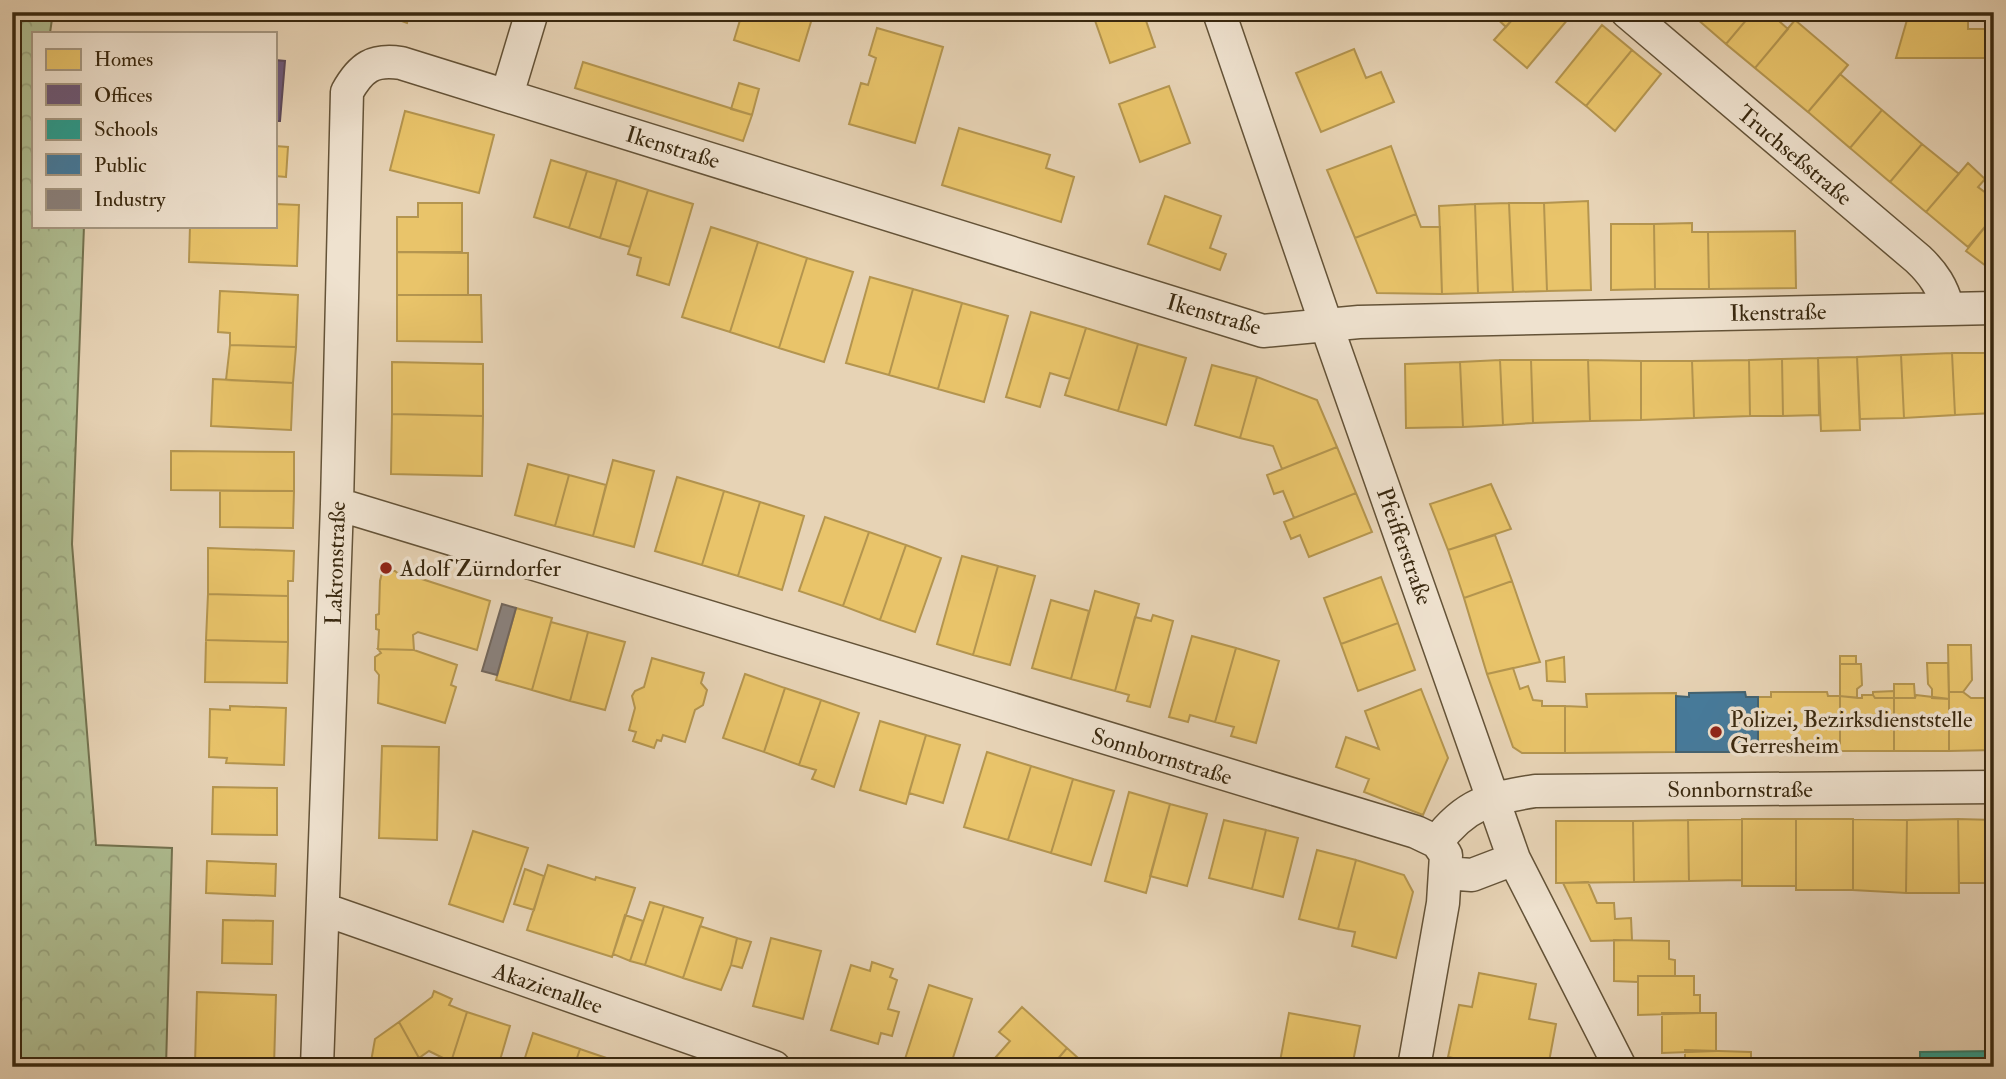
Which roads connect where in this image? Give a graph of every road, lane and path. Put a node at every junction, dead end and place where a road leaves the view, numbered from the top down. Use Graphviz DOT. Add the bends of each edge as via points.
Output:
graph roads {
  1 [pos="532,12"];
  2 [pos="1219,12"];
  3 [pos="1626,12"];
  4 [pos="368,67"];
  5 [pos="507,95"];
  6 [pos="1948,308"];
  7 [pos="1994,308"];
  8 [pos="1326,324"];
  9 [pos="337,504"];
  10 [pos="1994,787"];
  11 [pos="1494,798"];
  12 [pos="1437,842"];
  13 [pos="1514,859"];
  14 [pos="1445,873"];
  15 [pos="323,909"];
  16 [pos="317,1067"];
  17 [pos="774,1067"];
  18 [pos="1414,1067"];
  19 [pos="1620,1067"];
  1 -- 5 [label="street"];
  2 -- 8 [label="street, Pfeifferstraße"];
  3 -- 6 [label="street, Truchseßstraße" via="1918,259 1933,273"];
  4 -- 5 [label="street, Ikenstraße" via="384,60 401,63"];
  4 -- 9 [label="street, Lakronstraße" via="356,75 347,92"];
  5 -- 8 [label="street, Ikenstraße" via="1263,331"];
  6 -- 7 [label="street, Ikenstraße"];
  6 -- 8 [label="street, Ikenstraße"];
  8 -- 11 [label="street, Pfeifferstraße"];
  9 -- 12 [label="street, Sonnbornstraße"];
  9 -- 15 [label="street, Lakronstraße"];
  10 -- 11 [label="street, Sonnbornstraße" via="1535,791"];
  11 -- 12 [label="street, Sonnbornstraße" via="1455,820"];
  11 -- 13 [label="street, Pfeifferstraße"];
  12 -- 14 [label="street" via="1446,855"];
  13 -- 14 [label="street" via="1472,875"];
  13 -- 19 [label="street, Pfeifferstraße"];
  14 -- 18 [label="street"];
  15 -- 16 [label="street, Lakronstraße"];
  15 -- 17 [label="street, Akazienallee"];
}
